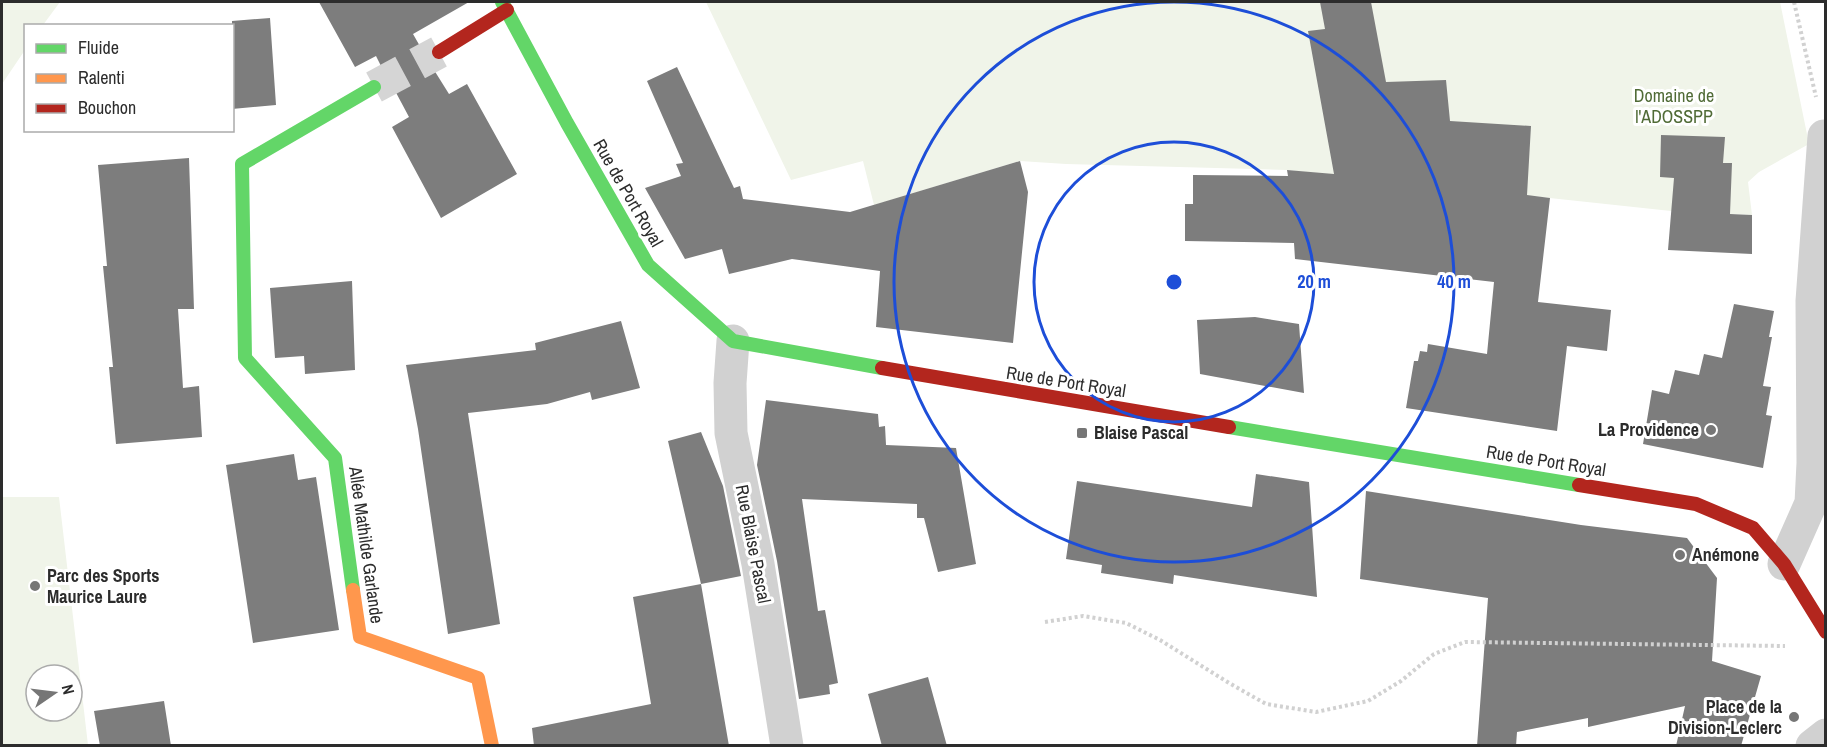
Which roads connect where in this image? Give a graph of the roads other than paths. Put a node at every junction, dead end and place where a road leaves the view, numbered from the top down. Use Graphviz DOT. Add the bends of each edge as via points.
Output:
graph roads {
  1 [pos="505,6"];
  2 [pos="439,52"];
  3 [pos="374,87"];
  4 [pos="1824,136"];
  5 [pos="733,341"];
  6 [pos="1819,464"];
  7 [pos="1784,564"];
  8 [pos="1826,632"];
  9 [pos="1826,735"];
  10 [pos="492,746"];
  11 [pos="788,746"];
  12 [pos="1812,746"];
  1 -- 2 [label="street"];
  1 -- 5 [label="street, Rue de Port Royal" via="648,265"];
  3 -- 10 [label="street, Allée Mathilde Garlande" via="242,164 245,358 335,458 360,637 478,678"];
  4 -- 6 [label="street" via="1812,301"];
  5 -- 7 [label="street, Rue de Port Royal" via="1696,504 1754,528"];
  5 -- 11 [label="street, Rue Blaise Pascal" via="730,433 758,564"];
  6 -- 7 [label="street" via="1811,503"];
  7 -- 8 [label="street, Rue de Port Royal"];
  9 -- 12 [label="street"];
}
